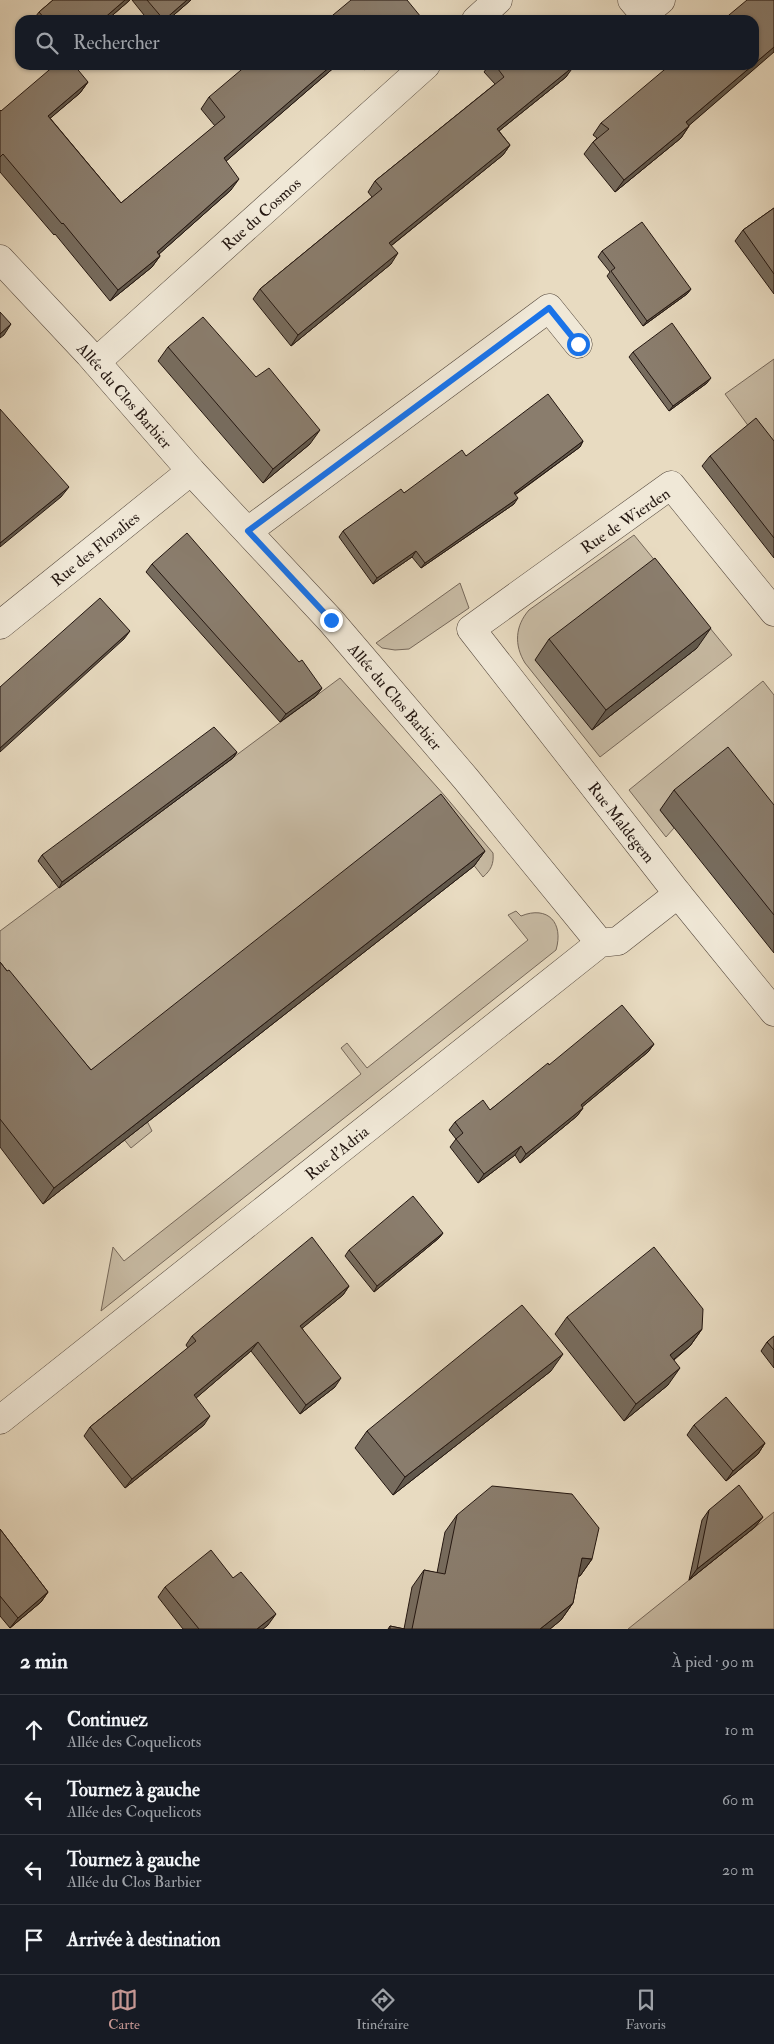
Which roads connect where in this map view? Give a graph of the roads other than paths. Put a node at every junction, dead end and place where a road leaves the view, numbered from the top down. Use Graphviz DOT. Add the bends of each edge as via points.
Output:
graph roads {
  1 [pos="498,0"];
  2 [pos="632,0"];
  3 [pos="661,0"];
  4 [pos="482,15"];
  5 [pos="420,70"];
  6 [pos="0,259"];
  7 [pos="578,344"];
  8 [pos="96,362"];
  9 [pos="191,471"];
  10 [pos="248,531"];
  11 [pos="774,612"];
  12 [pos="0,626"];
  13 [pos="471,630"];
  14 [pos="678,894"];
  15 [pos="600,943"];
  16 [pos="774,1012"];
  17 [pos="0,1420"];
  1 -- 4 [label="street"];
  2 -- 3 [label="street" via="644,14"];
  5 -- 8 [label="street, Rue du Cosmos"];
  6 -- 8 [label="street, Allée du Clos Barbier"];
  7 -- 10 [label="street" via="549,308"];
  8 -- 9 [label="street, Allée du Clos Barbier"];
  9 -- 10 [label="street, Allée du Clos Barbier"];
  9 -- 12 [label="street, Rue des Floralies"];
  10 -- 15 [label="street, Allée du Clos Barbier" via="331,620"];
  11 -- 13 [label="street, Rue de Wierden" via="671,485"];
  13 -- 14 [label="street, Rue Maldegem"];
  14 -- 15 [label="street, Rue d'Adria" via="618,941"];
  14 -- 16 [label="street, Rue Maldegem"];
  15 -- 17 [label="street, Rue d'Adria"];
}
